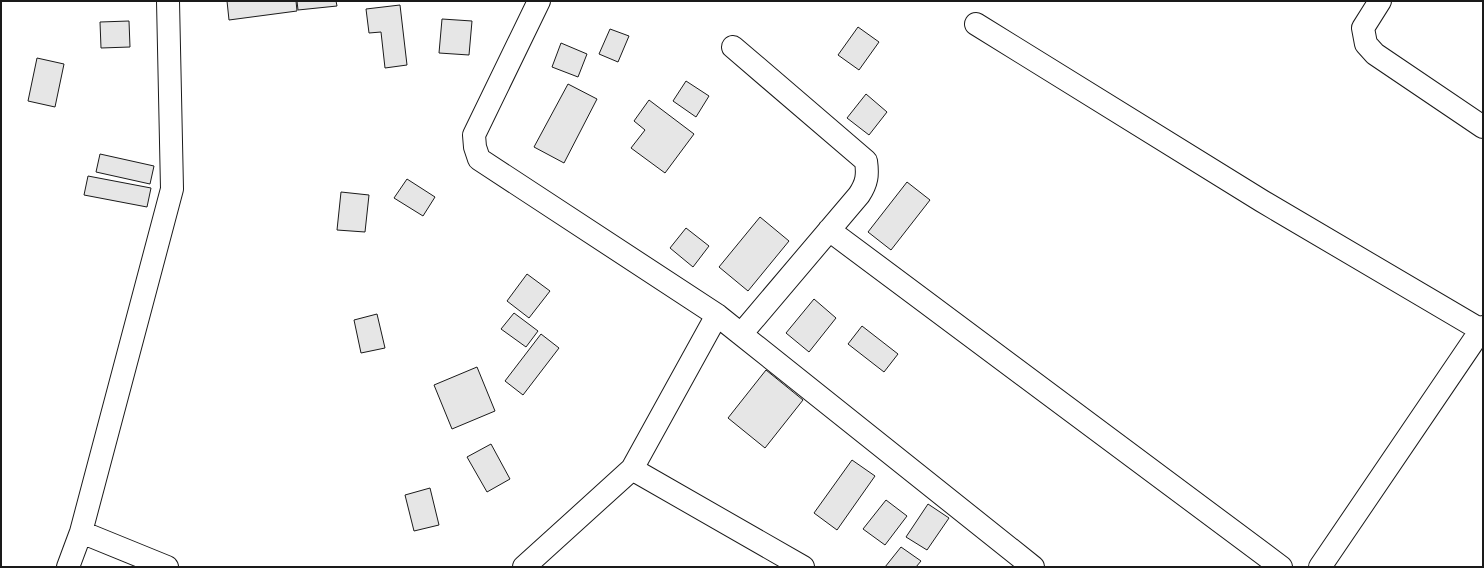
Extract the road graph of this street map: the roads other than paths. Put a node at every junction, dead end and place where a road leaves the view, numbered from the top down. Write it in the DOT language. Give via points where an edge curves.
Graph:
graph roads {
  1 [pos="168,1"];
  2 [pos="539,1"];
  3 [pos="1380,1"];
  4 [pos="976,24"];
  5 [pos="733,47"];
  6 [pos="1483,127"];
  7 [pos="829,230"];
  8 [pos="718,315"];
  9 [pos="1482,329"];
  10 [pos="742,333"];
  11 [pos="632,469"];
  12 [pos="81,532"];
  13 [pos="68,567"];
  14 [pos="166,567"];
  15 [pos="524,567"];
  16 [pos="803,567"];
  17 [pos="1033,567"];
  18 [pos="1281,567"];
  19 [pos="1320,567"];
  1 -- 12 [label="street" via="172,189"];
  2 -- 8 [label="street" via="474,135 479,159"];
  3 -- 6 [label="street" via="1363,28 1366,44 1374,54"];
  4 -- 9 [label="street" via="1262,201"];
  5 -- 7 [label="street" via="866,161 866,185"];
  7 -- 10 [label="street"];
  7 -- 18 [label="street"];
  8 -- 10 [label="street"];
  8 -- 11 [label="street"];
  9 -- 19 [label="street"];
  10 -- 17 [label="street"];
  11 -- 15 [label="street"];
  11 -- 16 [label="street"];
  12 -- 13 [label="street"];
  12 -- 14 [label="street"];
}
